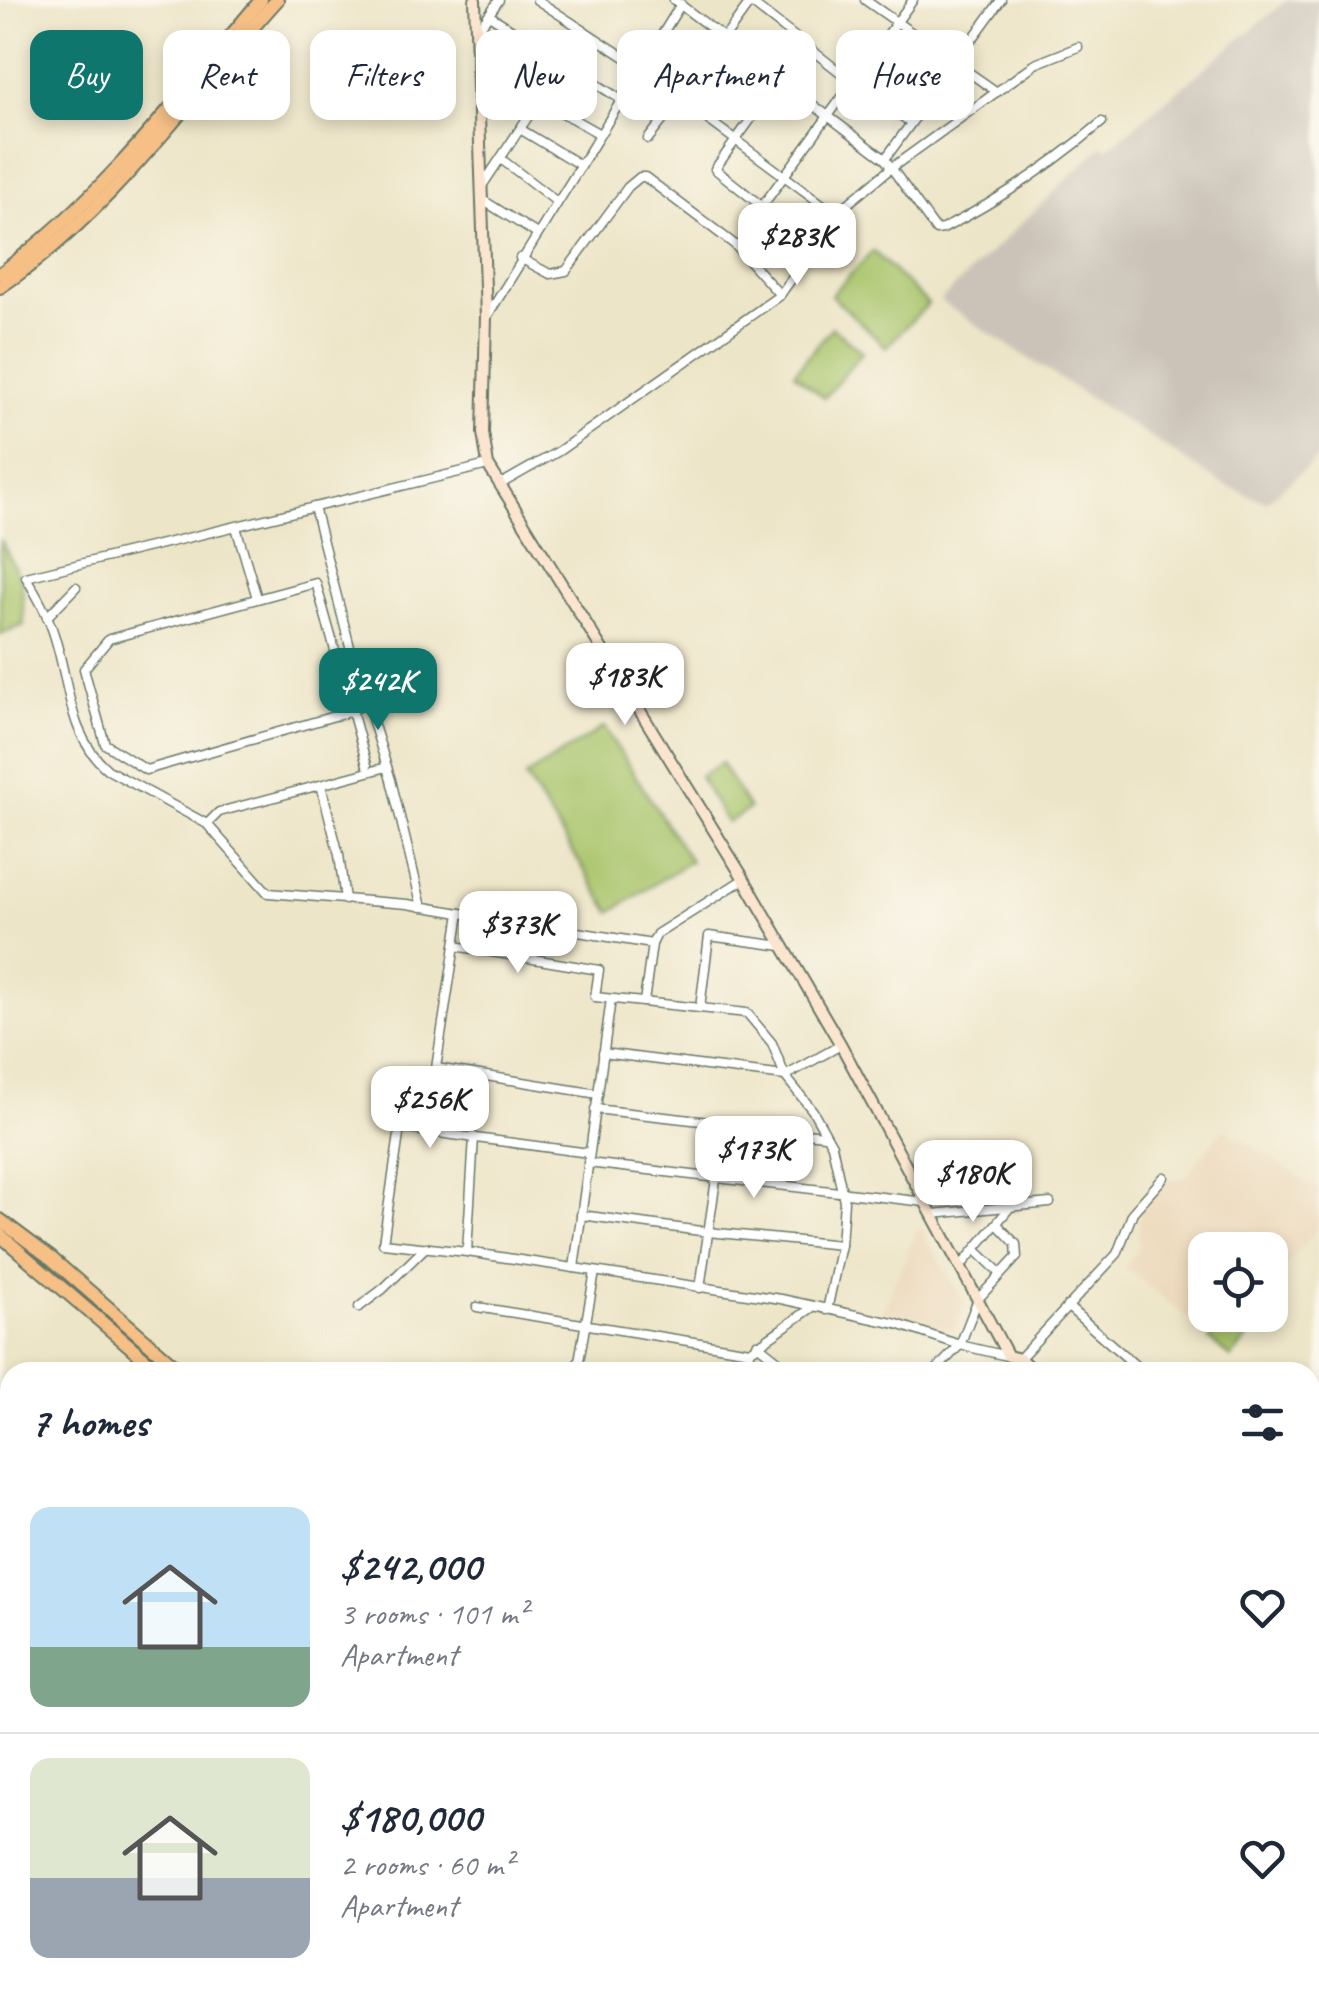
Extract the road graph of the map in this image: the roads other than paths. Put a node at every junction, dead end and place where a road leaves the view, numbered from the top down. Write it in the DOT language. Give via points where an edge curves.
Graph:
graph roads {
  1 [pos="261,0"];
  2 [pos="276,0"];
  3 [pos="476,0"];
  4 [pos="499,0"];
  5 [pos="536,0"];
  6 [pos="565,0"];
  7 [pos="866,0"];
  8 [pos="913,0"];
  9 [pos="1001,0"];
  10 [pos="679,1"];
  11 [pos="751,1"];
  12 [pos="557,12"];
  13 [pos="489,15"];
  14 [pos="897,23"];
  15 [pos="476,30"];
  16 [pos="478,30"];
  17 [pos="513,30"];
  18 [pos="584,30"];
  19 [pos="662,30"];
  20 [pos="714,30"];
  21 [pos="728,30"];
  22 [pos="892,30"];
  23 [pos="908,30"];
  24 [pos="974,37"];
  25 [pos="1078,47"];
  26 [pos="836,69"];
  27 [pos="974,75"];
  28 [pos="998,92"];
  29 [pos="617,104"];
  30 [pos="836,106"];
  31 [pos="816,107"];
  32 [pos="828,116"];
  33 [pos="480,120"];
  34 [pos="526,120"];
  35 [pos="575,120"];
  36 [pos="664,120"];
  37 [pos="709,120"];
  38 [pos="750,120"];
  39 [pos="907,120"];
  40 [pos="910,122"];
  41 [pos="1102,122"];
  42 [pos="520,130"];
  43 [pos="598,133"];
  44 [pos="648,140"];
  45 [pos="736,140"];
  46 [pos="885,159"];
  47 [pos="501,160"];
  48 [pos="580,165"];
  49 [pos="890,168"];
  50 [pos="786,175"];
  51 [pos="482,192"];
  52 [pos="556,202"];
  53 [pos="763,206"];
  54 [pos="832,212"];
  55 [pos="537,234"];
  56 [pos="814,248"];
  57 [pos="520,258"];
  58 [pos="0,274"];
  59 [pos="0,288"];
  60 [pos="780,295"];
  61 [pos="486,317"];
  62 [pos="488,465"];
  63 [pos="499,484"];
  64 [pos="314,507"];
  65 [pos="236,526"];
  66 [pos="331,576"];
  67 [pos="316,582"];
  68 [pos="76,587"];
  69 [pos="256,598"];
  70 [pos="47,617"];
  71 [pos="367,702"];
  72 [pos="352,711"];
  73 [pos="366,765"];
  74 [pos="387,767"];
  75 [pos="320,785"];
  76 [pos="207,824"];
  77 [pos="744,879"];
  78 [pos="346,900"];
  79 [pos="422,907"];
  80 [pos="460,913"];
  81 [pos="652,944"];
  82 [pos="454,946"];
  83 [pos="782,946"];
  84 [pos="611,998"];
  85 [pos="644,1002"];
  86 [pos="700,1008"];
  87 [pos="841,1045"];
  88 [pos="604,1054"];
  89 [pos="784,1076"];
  90 [pos="598,1094"];
  91 [pos="596,1109"];
  92 [pos="724,1126"];
  93 [pos="824,1135"];
  94 [pos="474,1137"];
  95 [pos="589,1158"];
  96 [pos="1164,1177"];
  97 [pos="716,1178"];
  98 [pos="842,1194"];
  99 [pos="925,1202"];
  100 [pos="1050,1203"];
  101 [pos="1012,1206"];
  102 [pos="581,1214"];
  103 [pos="932,1214"];
  104 [pos="0,1220"];
  105 [pos="997,1224"];
  106 [pos="708,1232"];
  107 [pos="0,1235"];
  108 [pos="840,1244"];
  109 [pos="426,1247"];
  110 [pos="977,1251"];
  111 [pos="468,1252"];
  112 [pos="960,1267"];
  113 [pos="574,1268"];
  114 [pos="595,1272"];
  115 [pos="1001,1274"];
  116 [pos="700,1288"];
  117 [pos="978,1299"];
  118 [pos="813,1306"];
  119 [pos="1067,1306"];
  120 [pos="359,1307"];
  121 [pos="477,1307"];
  122 [pos="827,1310"];
  123 [pos="585,1326"];
  124 [pos="960,1345"];
  125 [pos="754,1348"];
  126 [pos="1014,1357"];
  127 [pos="148,1362"];
  128 [pos="170,1362"];
  129 [pos="579,1362"];
  130 [pos="750,1362"];
  131 [pos="777,1362"];
  132 [pos="944,1362"];
  133 [pos="1012,1362"];
  134 [pos="1021,1362"];
  135 [pos="1131,1362"];
  1 -- 58 [label="highway" via="108,181"];
  2 -- 59 [label="highway" via="111,194"];
  3 -- 15 [label="main road"];
  4 -- 13 [label="street"];
  5 -- 12 [label="street"];
  6 -- 12 [label="street"];
  7 -- 14 [label="street"];
  8 -- 14 [label="street"];
  9 -- 24 [label="street"];
  10 -- 19 [label="street"];
  10 -- 20 [label="street"];
  11 -- 21 [label="street"];
  11 -- 26 [label="street"];
  12 -- 18 [label="street"];
  13 -- 16 [label="street"];
  13 -- 17 [label="street"];
  14 -- 22 [label="street"];
  14 -- 23 [label="street"];
  25 -- 28 [label="street" via="1044,59"];
  27 -- 28 [label="street"];
  28 -- 49 [label="street"];
  29 -- 43 [label="street"];
  30 -- 32 [label="street"];
  31 -- 32 [label="street"];
  32 -- 46 [label="street"];
  32 -- 50 [label="street"];
  33 -- 51 [label="main road"];
  34 -- 42 [label="street"];
  35 -- 43 [label="street"];
  36 -- 44 [label="street"];
  37 -- 45 [label="street"];
  38 -- 45 [label="street"];
  39 -- 40 [label="street"];
  40 -- 46 [label="street"];
  41 -- 49 [label="street" via="1058,158 939,231"];
  42 -- 47 [label="street"];
  42 -- 48 [label="street"];
  43 -- 48 [label="street"];
  45 -- 50 [label="street"];
  45 -- 53 [label="street" via="715,169"];
  46 -- 49 [label="street"];
  47 -- 51 [label="street"];
  47 -- 52 [label="street"];
  48 -- 52 [label="street"];
  49 -- 54 [label="street"];
  50 -- 53 [label="street"];
  50 -- 54 [label="street"];
  51 -- 55 [label="street"];
  51 -- 61 [label="main road"];
  52 -- 55 [label="street"];
  53 -- 56 [label="street"];
  54 -- 56 [label="street"];
  55 -- 57 [label="street"];
  56 -- 60 [label="street"];
  57 -- 60 [label="street" via="550,274 566,271 628,187 645,177 734,244"];
  57 -- 61 [label="street"];
  60 -- 63 [label="street" via="560,451"];
  61 -- 62 [label="main road"];
  62 -- 63 [label="main road"];
  62 -- 64 [label="street"];
  63 -- 77 [label="main road"];
  64 -- 65 [label="street"];
  64 -- 66 [label="street"];
  65 -- 69 [label="street"];
  65 -- 70 [label="street" via="26,577"];
  66 -- 67 [label="street"];
  66 -- 71 [label="street"];
  67 -- 69 [label="street"];
  67 -- 72 [label="street"];
  68 -- 70 [label="street"];
  69 -- 72 [label="street" via="109,639 84,669 105,744 146,770"];
  70 -- 76 [label="street" via="69,702 95,759"];
  71 -- 72 [label="street"];
  71 -- 74 [label="street"];
  72 -- 73 [label="street"];
  74 -- 75 [label="street"];
  74 -- 79 [label="street"];
  75 -- 76 [label="street" via="219,812"];
  75 -- 78 [label="street"];
  76 -- 78 [label="street" via="268,894"];
  77 -- 81 [label="street" via="662,929"];
  77 -- 83 [label="main road"];
  78 -- 79 [label="street"];
  79 -- 80 [label="street"];
  80 -- 81 [label="street"];
  80 -- 82 [label="street"];
  81 -- 85 [label="street"];
  82 -- 84 [label="street" via="599,970 595,996"];
  82 -- 90 [label="street" via="436,1068"];
  83 -- 86 [label="street" via="709,936"];
  83 -- 87 [label="main road"];
  84 -- 85 [label="street"];
  84 -- 88 [label="street"];
  85 -- 86 [label="street"];
  86 -- 89 [label="street" via="747,1013 772,1042"];
  87 -- 89 [label="street"];
  87 -- 99 [label="main road"];
  88 -- 89 [label="street"];
  88 -- 90 [label="street"];
  89 -- 93 [label="street"];
  90 -- 91 [label="street"];
  91 -- 92 [label="street"];
  91 -- 95 [label="street"];
  92 -- 93 [label="street"];
  92 -- 97 [label="street"];
  93 -- 98 [label="street"];
  94 -- 95 [label="street"];
  94 -- 109 [label="street" via="400,1128 383,1243"];
  94 -- 111 [label="street"];
  95 -- 97 [label="street"];
  95 -- 102 [label="street"];
  96 -- 119 [label="street" via="1133,1212 1117,1254"];
  97 -- 98 [label="street"];
  97 -- 106 [label="street"];
  98 -- 99 [label="street"];
  98 -- 108 [label="street"];
  99 -- 103 [label="main road"];
  100 -- 101 [label="street"];
  101 -- 103 [label="street"];
  101 -- 105 [label="street"];
  102 -- 106 [label="street"];
  102 -- 113 [label="street"];
  103 -- 112 [label="main road"];
  104 -- 128 [label="highway"];
  105 -- 110 [label="street"];
  105 -- 115 [label="street" via="1018,1250"];
  106 -- 108 [label="street"];
  106 -- 116 [label="street"];
  107 -- 127 [label="highway"];
  108 -- 122 [label="street"];
  109 -- 111 [label="street"];
  109 -- 120 [label="street"];
  110 -- 112 [label="street"];
  110 -- 115 [label="street"];
  111 -- 113 [label="street"];
  112 -- 117 [label="main road"];
  113 -- 114 [label="street"];
  114 -- 116 [label="street"];
  114 -- 123 [label="street"];
  115 -- 117 [label="street"];
  116 -- 118 [label="street"];
  117 -- 124 [label="street"];
  117 -- 126 [label="main road"];
  118 -- 122 [label="street"];
  118 -- 125 [label="street"];
  119 -- 126 [label="street"];
  119 -- 135 [label="street"];
  121 -- 123 [label="street"];
  122 -- 124 [label="street"];
  123 -- 125 [label="street"];
  123 -- 129 [label="street"];
  124 -- 126 [label="street"];
  124 -- 132 [label="street"];
  125 -- 130 [label="street"];
  125 -- 131 [label="street"];
  126 -- 133 [label="street"];
  126 -- 134 [label="main road"];
}
